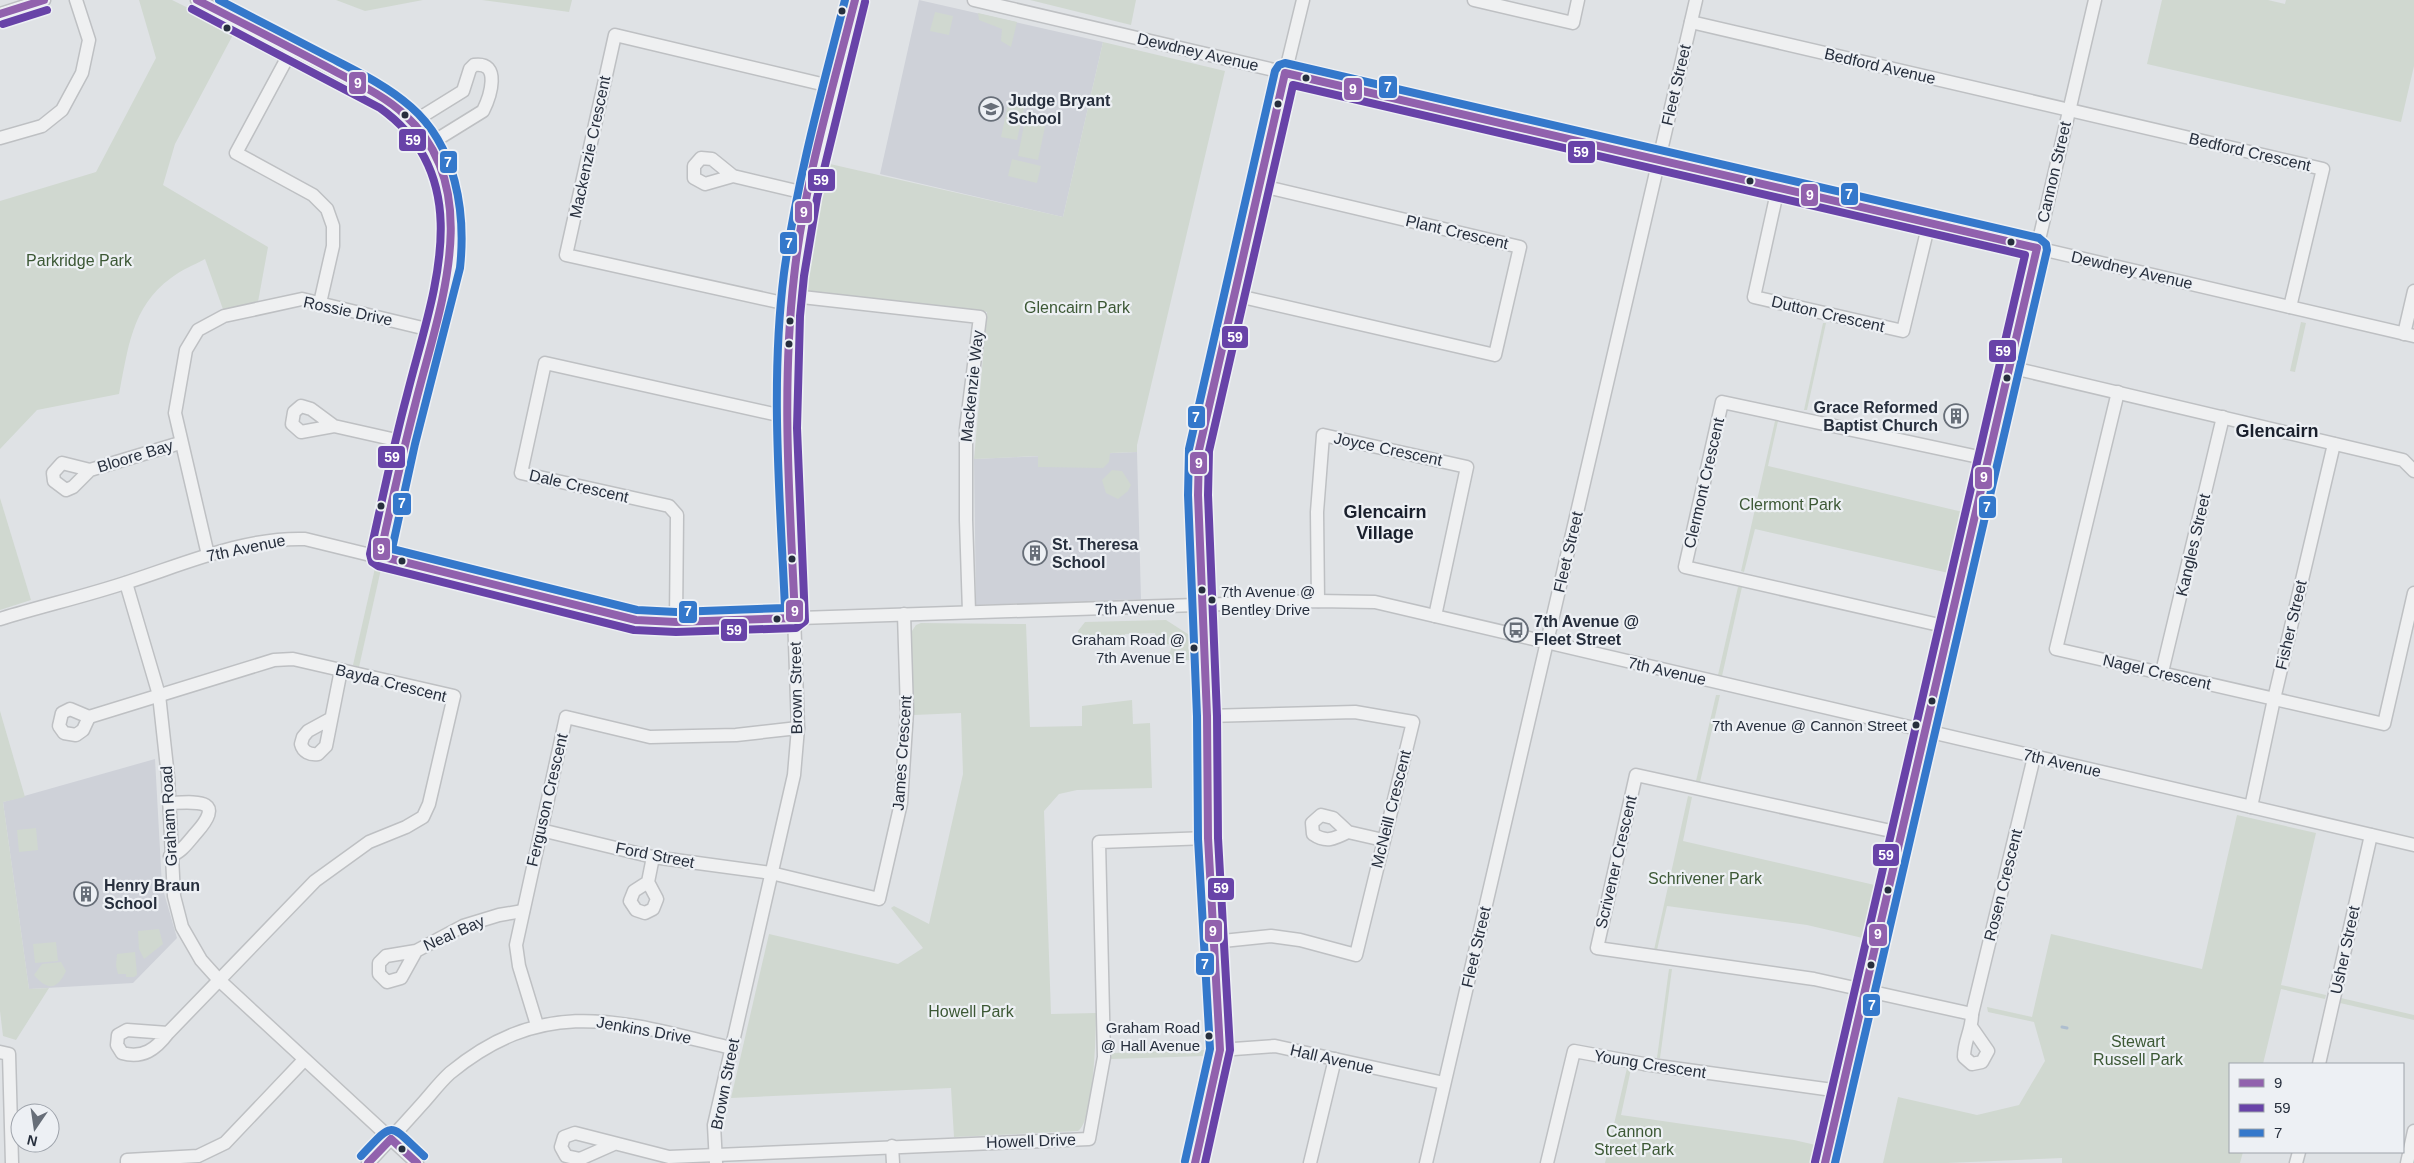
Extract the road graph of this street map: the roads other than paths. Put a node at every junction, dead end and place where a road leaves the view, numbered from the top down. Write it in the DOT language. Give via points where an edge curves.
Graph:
graph roads {
  1 [pos="44,0"];
  2 [pos="76,0"];
  3 [pos="198,0"];
  4 [pos="855,0"];
  5 [pos="974,0"];
  6 [pos="1302,0"];
  7 [pos="1474,0"];
  8 [pos="1578,0"];
  9 [pos="1696,0"];
  10 [pos="2094,0"];
  11 [pos="0,14"];
  12 [pos="1691,22"];
  13 [pos="292,49"];
  14 [pos="1285,73"];
  15 [pos="834,86"];
  16 [pos="2069,111"];
  17 [pos="413,122"];
  18 [pos="0,138"];
  19 [pos="428,145"];
  20 [pos="1658,160"];
  21 [pos="734,176"];
  22 [pos="1258,185"];
  23 [pos="1778,188"];
  24 [pos="809,194"];
  25 [pos="1929,223"];
  26 [pos="2037,248"];
  27 [pos="2414,291"];
  28 [pos="1234,295"];
  29 [pos="792,301"];
  30 [pos="320,303"];
  31 [pos="2290,307"];
  32 [pos="435,331"];
  33 [pos="2409,335"];
  34 [pos="2009,366"];
  35 [pos="2118,392"];
  36 [pos="787,417"];
  37 [pos="2223,417"];
  38 [pos="334,426"];
  39 [pos="405,442"];
  40 [pos="180,443"];
  41 [pos="2334,444"];
  42 [pos="1988,460"];
  43 [pos="90,470"];
  44 [pos="2414,471"];
  45 [pos="208,555"];
  46 [pos="380,556"];
  47 [pos="126,583"];
  48 [pos="2414,593"];
  49 [pos="1318,601"];
  50 [pos="1202,606"];
  51 [pos="969,612"];
  52 [pos="904,614"];
  53 [pos="1435,616"];
  54 [pos="795,618"];
  55 [pos="0,619"];
  56 [pos="676,622"];
  57 [pos="1948,627"];
  58 [pos="1547,643"];
  59 [pos="340,670"];
  60 [pos="2162,672"];
  61 [pos="159,695"];
  62 [pos="2274,699"];
  63 [pos="1207,716"];
  64 [pos="89,717"];
  65 [pos="330,719"];
  66 [pos="798,728"];
  67 [pos="1924,731"];
  68 [pos="2034,757"];
  69 [pos="169,803"];
  70 [pos="2250,807"];
  71 [pos="541,830"];
  72 [pos="1348,832"];
  73 [pos="1900,833"];
  74 [pos="2370,835"];
  75 [pos="1208,838"];
  76 [pos="1383,840"];
  77 [pos="2414,845"];
  78 [pos="170,856"];
  79 [pos="653,857"];
  80 [pos="771,873"];
  81 [pos="648,882"];
  82 [pos="522,911"];
  83 [pos="1213,942"];
  84 [pos="416,951"];
  85 [pos="219,980"];
  86 [pos="1864,990"];
  87 [pos="1972,1014"];
  88 [pos="537,1025"];
  89 [pos="1972,1028"];
  90 [pos="168,1033"];
  91 [pos="732,1048"];
  92 [pos="1220,1050"];
  93 [pos="0,1052"];
  94 [pos="1335,1059"];
  95 [pos="304,1060"];
  96 [pos="2319,1063"];
  97 [pos="1444,1084"];
  98 [pos="1840,1091"];
  99 [pos="2414,1133"];
  100 [pos="391,1139"];
  101 [pos="614,1144"];
  102 [pos="892,1146"];
  103 [pos="716,1159"];
  104 [pos="12,1163"];
  105 [pos="127,1163"];
  106 [pos="368,1163"];
  107 [pos="418,1163"];
  108 [pos="893,1163"];
  109 [pos="1195,1163"];
  110 [pos="1310,1163"];
  111 [pos="1426,1163"];
  112 [pos="1547,1163"];
  113 [pos="1825,1163"];
  114 [pos="2407,1163"];
  1 -- 11 [label="street"];
  2 -- 18 [label="street" via="89,40 82,73 62,110 42,126"];
  3 -- 13 [label="street"];
  4 -- 15 [label="street, Brown Street"];
  5 -- 14 [label="street, Dewdney Avenue"];
  6 -- 14 [label="street"];
  7 -- 8 [label="street" via="1572,23"];
  9 -- 12 [label="street, Fleet Street"];
  10 -- 16 [label="street, Cannon Street"];
  12 -- 16 [label="street, Bedford Avenue"];
  12 -- 20 [label="street, Fleet Street"];
  13 -- 17 [label="street" via="370,90"];
  13 -- 30 [label="street" via="236,153 313,195 327,209 333,226 333,246"];
  14 -- 20 [label="street, Dewdney Avenue"];
  14 -- 22 [label="street"];
  15 -- 24 [label="street, Brown Street"];
  15 -- 29 [label="street, Mackenzie Crescent" via="615,34 566,254"];
  16 -- 26 [label="street, Cannon Street"];
  16 -- 31 [label="street, Bedford Crescent" via="2323,169"];
  17 -- 19 [label="street"];
  17 -- 19 [label="street" via="463,91 474,65 491,70 493,76 482,111"];
  19 -- 32 [label="street" via="443,177 452,208 454,238"];
  20 -- 23 [label="street, Dewdney Avenue"];
  20 -- 58 [label="street, Fleet Street"];
  21 -- 24 [label="street"];
  22 -- 28 [label="street"];
  22 -- 28 [label="street, Plant Crescent" via="1520,247 1495,355"];
  23 -- 25 [label="street, Dewdney Avenue"];
  23 -- 25 [label="street, Dutton Crescent" via="1754,297 1763,300 1903,331"];
  24 -- 29 [label="street, Brown Street"];
  25 -- 26 [label="street, Dewdney Avenue"];
  26 -- 31 [label="street, Dewdney Avenue"];
  26 -- 34 [label="street, Cannon Street"];
  27 -- 33 [label="street"];
  28 -- 50 [label="street" via="1199,450"];
  29 -- 36 [label="street, Brown Street"];
  29 -- 51 [label="street, Mackenzie Way" via="980,317 966,429"];
  30 -- 32 [label="street, Rossie Drive"];
  30 -- 40 [label="street, Rossie Drive" via="302,299 237,312 198,330 186,350 175,413"];
  31 -- 33 [label="street, Dewdney Avenue"];
  32 -- 39 [label="street"];
  34 -- 35 [label="street"];
  34 -- 42 [label="street, Cannon Street"];
  35 -- 37 [label="street"];
  35 -- 60 [label="street, Nagel Crescent" via="2056,649"];
  36 -- 54 [label="street, Brown Street"];
  36 -- 56 [label="street, Dale Crescent" via="545,363 521,473 669,506 676,515"];
  37 -- 41 [label="street"];
  37 -- 60 [label="street, Kangles Street"];
  38 -- 39 [label="street"];
  39 -- 46 [label="street"];
  40 -- 43 [label="street, Bloore Bay"];
  40 -- 45 [label="street, Rossie Drive"];
  41 -- 44 [label="street" via="2402,460"];
  41 -- 62 [label="street, Fisher Street"];
  42 -- 57 [label="street, Cannon Street"];
  42 -- 57 [label="street, Clermont Crescent" via="1722,402 1686,567"];
  45 -- 46 [label="street, 7th Avenue" via="283,538 305,539"];
  45 -- 47 [label="street, 7th Avenue"];
  46 -- 56 [label="street, 7th Avenue" via="636,620"];
  47 -- 55 [label="street, 7th Avenue"];
  47 -- 61 [label="street, Graham Road"];
  48 -- 62 [label="street, Nagel Crescent" via="2384,724"];
  49 -- 50 [label="street, 7th Avenue"];
  49 -- 53 [label="street, 7th Avenue" via="1375,602"];
  49 -- 53 [label="street, Joyce Crescent" via="1317,512 1323,435 1467,467"];
  50 -- 51 [label="street, 7th Avenue"];
  50 -- 63 [label="street"];
  51 -- 52 [label="street, 7th Avenue"];
  52 -- 54 [label="street, 7th Avenue"];
  52 -- 80 [label="street, James Crescent" via="907,711 900,803 879,899"];
  53 -- 58 [label="street, 7th Avenue"];
  54 -- 56 [label="street, 7th Avenue"];
  54 -- 66 [label="street, Brown Street"];
  57 -- 67 [label="street, Cannon Street"];
  58 -- 67 [label="street, 7th Avenue"];
  58 -- 97 [label="street, Fleet Street"];
  59 -- 61 [label="street, Bayda Crescent" via="293,659 274,660"];
  59 -- 65 [label="street"];
  59 -- 85 [label="street, Bayda Crescent" via="454,696 430,804 423,817 369,842 315,880"];
  60 -- 62 [label="street, Nagel Crescent"];
  61 -- 64 [label="street, Bayda Crescent"];
  61 -- 69 [label="street, Graham Road"];
  62 -- 70 [label="street, Fisher Street"];
  63 -- 75 [label="street"];
  63 -- 76 [label="street, McNeill Crescent" via="1355,712 1413,722"];
  66 -- 71 [label="street, Ferguson Crescent" via="736,735 650,737 566,717"];
  66 -- 80 [label="street, Brown Street" via="794,775"];
  67 -- 68 [label="street, 7th Avenue"];
  67 -- 73 [label="street, Cannon Street"];
  68 -- 70 [label="street, 7th Avenue"];
  68 -- 87 [label="street, Rosen Crescent"];
  69 -- 78 [label="street, Graham Road"];
  69 -- 78 [label="street" via="199,802 210,810 209,819 178,853"];
  70 -- 74 [label="street, 7th Avenue"];
  71 -- 79 [label="street, Ford Street"];
  71 -- 82 [label="street, Ferguson Crescent"];
  72 -- 76 [label="street"];
  73 -- 86 [label="street, Cannon Street"];
  73 -- 86 [label="street, Scrivener Crescent" via="1636,775 1597,948 1814,979"];
  74 -- 77 [label="street, 7th Avenue"];
  74 -- 96 [label="street, Usher Street"];
  75 -- 83 [label="street"];
  75 -- 102 [label="street, Howell Drive" via="1099,842 1104,1057 1089,1139"];
  76 -- 83 [label="street, McNeill Crescent" via="1356,955 1271,936"];
  78 -- 85 [label="street, Graham Road" via="174,896 182,927 201,960"];
  79 -- 80 [label="street, Ford Street"];
  79 -- 81 [label="street"];
  80 -- 91 [label="street, Brown Street"];
  82 -- 84 [label="street, Neal Bay" via="499,914 464,926"];
  82 -- 88 [label="street, Ferguson Crescent" via="516,945"];
  83 -- 92 [label="street"];
  85 -- 90 [label="street"];
  85 -- 95 [label="street, Graham Road"];
  86 -- 87 [label="street"];
  86 -- 98 [label="street, Cannon Street"];
  87 -- 89 [label="street, Rosen Crescent"];
  88 -- 91 [label="street, Jenkins Drive" via="592,1020 635,1025"];
  88 -- 100 [label="street, Jenkins Drive" via="487,1046 449,1074"];
  91 -- 103 [label="street, Brown Street" via="714,1125"];
  92 -- 94 [label="street, Hall Avenue" via="1275,1046"];
  92 -- 109 [label="street"];
  93 -- 104 [label="street" via="9,1054"];
  94 -- 97 [label="street, Hall Avenue"];
  94 -- 110 [label="street"];
  95 -- 100 [label="street, Graham Road"];
  95 -- 105 [label="street" via="225,1143 198,1156 127,1160"];
  97 -- 111 [label="street, Fleet Street"];
  98 -- 112 [label="street, Young Crescent" via="1574,1051"];
  98 -- 113 [label="street, Cannon Street"];
  99 -- 114 [label="street"];
  100 -- 106 [label="street, Jenkins Drive"];
  100 -- 107 [label="street, Graham Road"];
  101 -- 103 [label="street, Howell Drive" via="668,1157"];
  102 -- 103 [label="street, Howell Drive"];
  102 -- 108 [label="street"];
}
